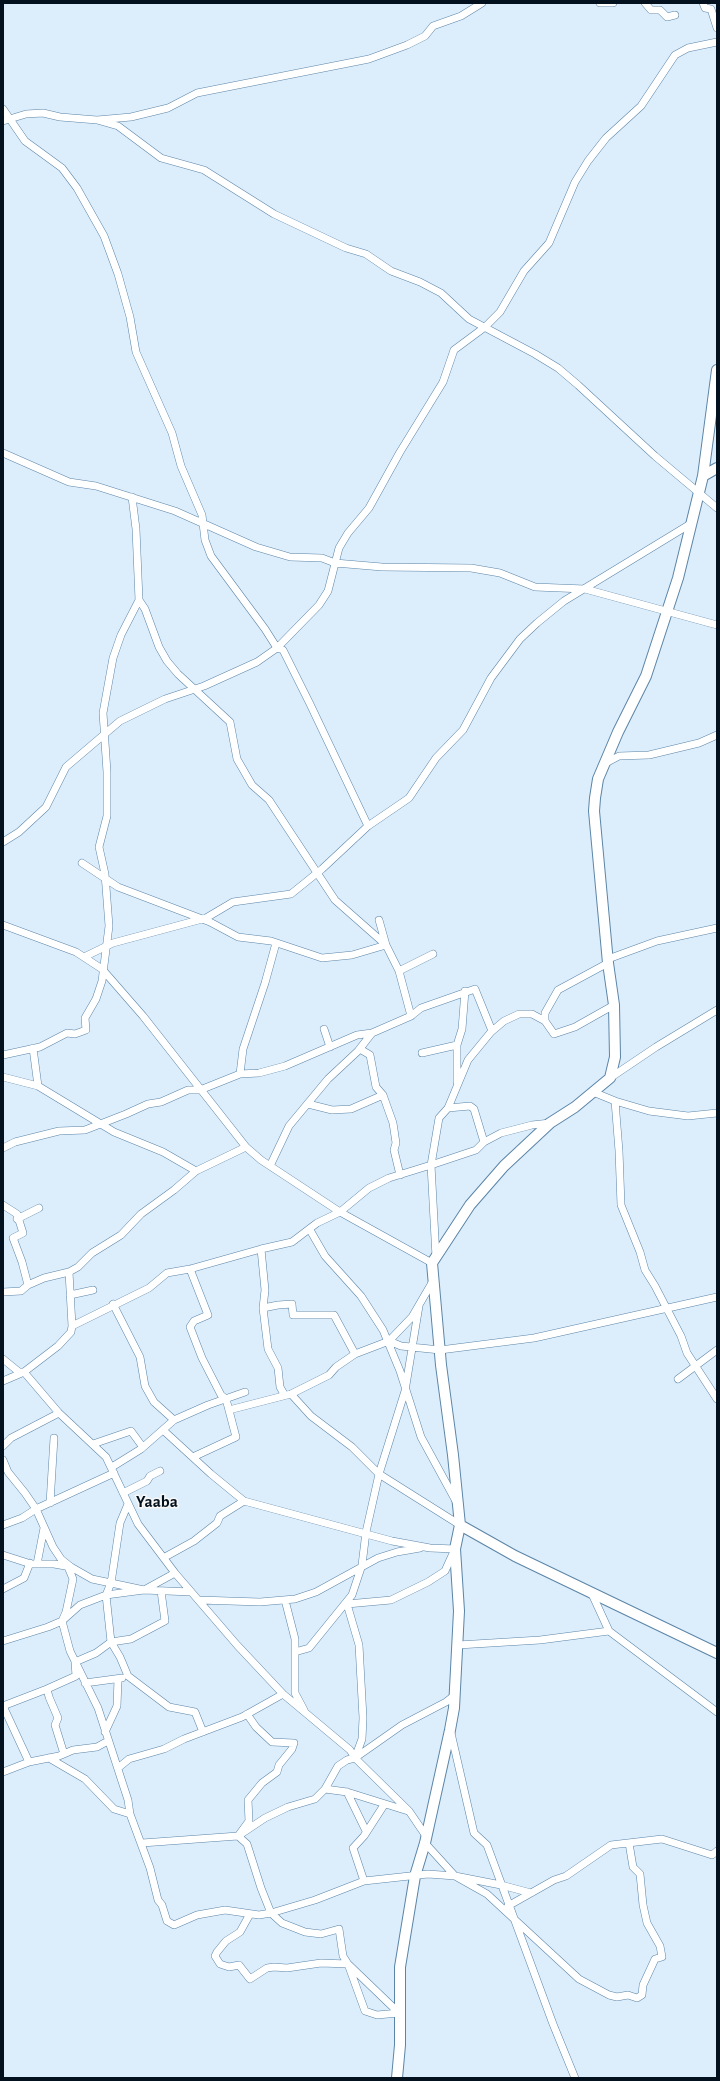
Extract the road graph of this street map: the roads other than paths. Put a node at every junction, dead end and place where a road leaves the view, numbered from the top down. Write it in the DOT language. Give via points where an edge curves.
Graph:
graph roads {
  1 [pos="482,3"];
  2 [pos="600,3"];
  3 [pos="613,3"];
  4 [pos="645,3"];
  5 [pos="703,3"];
  6 [pos="675,16"];
  7 [pos="717,28"];
  8 [pos="717,42"];
  9 [pos="3,109"];
  10 [pos="11,118"];
  11 [pos="97,120"];
  12 [pos="3,121"];
  13 [pos="485,327"];
  14 [pos="717,370"];
  15 [pos="3,453"];
  16 [pos="717,468"];
  17 [pos="703,476"];
  18 [pos="699,493"];
  19 [pos="132,497"];
  20 [pos="717,508"];
  21 [pos="203,523"];
  22 [pos="692,523"];
  23 [pos="335,563"];
  24 [pos="585,589"];
  25 [pos="139,600"];
  26 [pos="667,612"];
  27 [pos="717,625"];
  28 [pos="277,648"];
  29 [pos="195,689"];
  30 [pos="104,734"];
  31 [pos="717,735"];
  32 [pos="604,764"];
  33 [pos="368,826"];
  34 [pos="3,842"];
  35 [pos="82,863"];
  36 [pos="317,873"];
  37 [pos="105,878"];
  38 [pos="202,919"];
  39 [pos="379,920"];
  40 [pos="3,925"];
  41 [pos="717,928"];
  42 [pos="276,942"];
  43 [pos="386,945"];
  44 [pos="107,946"];
  45 [pos="433,954"];
  46 [pos="84,957"];
  47 [pos="608,961"];
  48 [pos="104,971"];
  49 [pos="400,971"];
  50 [pos="465,991"];
  51 [pos="614,1005"];
  52 [pos="717,1010"];
  53 [pos="411,1016"];
  54 [pos="545,1021"];
  55 [pos="324,1029"];
  56 [pos="492,1031"];
  57 [pos="372,1033"];
  58 [pos="457,1045"];
  59 [pos="330,1047"];
  60 [pos="33,1048"];
  61 [pos="360,1048"];
  62 [pos="422,1053"];
  63 [pos="3,1055"];
  64 [pos="240,1074"];
  65 [pos="3,1077"];
  66 [pos="610,1078"];
  67 [pos="38,1086"];
  68 [pos="457,1089"];
  69 [pos="200,1090"];
  70 [pos="593,1092"];
  71 [pos="383,1095"];
  72 [pos="615,1101"];
  73 [pos="308,1104"];
  74 [pos="448,1108"];
  75 [pos="717,1114"];
  76 [pos="99,1123"];
  77 [pos="550,1123"];
  78 [pos="484,1142"];
  79 [pos="246,1146"];
  80 [pos="3,1148"];
  81 [pos="431,1165"];
  82 [pos="270,1166"];
  83 [pos="196,1171"];
  84 [pos="400,1175"];
  85 [pos="3,1205"];
  86 [pos="39,1208"];
  87 [pos="340,1212"];
  88 [pos="17,1219"];
  89 [pos="310,1230"];
  90 [pos="261,1249"];
  91 [pos="434,1260"];
  92 [pos="190,1269"];
  93 [pos="69,1272"];
  94 [pos="433,1280"];
  95 [pos="28,1285"];
  96 [pos="93,1290"];
  97 [pos="3,1292"];
  98 [pos="70,1295"];
  99 [pos="717,1297"];
  100 [pos="113,1304"];
  101 [pos="419,1306"];
  102 [pos="263,1308"];
  103 [pos="667,1308"];
  104 [pos="72,1326"];
  105 [pos="389,1341"];
  106 [pos="412,1348"];
  107 [pos="440,1350"];
  108 [pos="717,1350"];
  109 [pos="355,1354"];
  110 [pos="3,1359"];
  111 [pos="696,1367"];
  112 [pos="24,1372"];
  113 [pos="678,1379"];
  114 [pos="3,1381"];
  115 [pos="405,1391"];
  116 [pos="244,1392"];
  117 [pos="288,1394"];
  118 [pos="226,1399"];
  119 [pos="717,1399"];
  120 [pos="229,1410"];
  121 [pos="59,1413"];
  122 [pos="174,1420"];
  123 [pos="164,1430"];
  124 [pos="54,1438"];
  125 [pos="93,1444"];
  126 [pos="3,1446"];
  127 [pos="142,1446"];
  128 [pos="193,1457"];
  129 [pos="3,1460"];
  130 [pos="113,1470"];
  131 [pos="160,1471"];
  132 [pos="5,1473"];
  133 [pos="379,1474"];
  134 [pos="123,1493"];
  135 [pos="244,1501"];
  136 [pos="50,1503"];
  137 [pos="128,1504"];
  138 [pos="458,1505"];
  139 [pos="36,1509"];
  140 [pos="3,1525"];
  141 [pos="460,1525"];
  142 [pos="44,1528"];
  143 [pos="366,1532"];
  144 [pos="430,1548"];
  145 [pos="455,1549"];
  146 [pos="5,1557"];
  147 [pos="165,1557"];
  148 [pos="33,1564"];
  149 [pos="362,1565"];
  150 [pos="69,1568"];
  151 [pos="175,1573"];
  152 [pos="111,1583"];
  153 [pos="3,1589"];
  154 [pos="144,1590"];
  155 [pos="161,1591"];
  156 [pos="191,1592"];
  157 [pos="592,1594"];
  158 [pos="106,1595"];
  159 [pos="199,1600"];
  160 [pos="285,1600"];
  161 [pos="347,1604"];
  162 [pos="62,1621"];
  163 [pos="609,1631"];
  164 [pos="3,1641"];
  165 [pos="111,1642"];
  166 [pos="458,1645"];
  167 [pos="295,1652"];
  168 [pos="717,1653"];
  169 [pos="75,1662"];
  170 [pos="128,1676"];
  171 [pos="118,1679"];
  172 [pos="85,1683"];
  173 [pos="48,1689"];
  174 [pos="283,1694"];
  175 [pos="455,1695"];
  176 [pos="3,1706"];
  177 [pos="305,1712"];
  178 [pos="717,1712"];
  179 [pos="247,1714"];
  180 [pos="450,1730"];
  181 [pos="105,1732"];
  182 [pos="203,1732"];
  183 [pos="108,1741"];
  184 [pos="64,1754"];
  185 [pos="49,1758"];
  186 [pos="355,1758"];
  187 [pos="29,1762"];
  188 [pos="118,1768"];
  189 [pos="3,1772"];
  190 [pos="325,1790"];
  191 [pos="346,1792"];
  192 [pos="384,1805"];
  193 [pos="409,1811"];
  194 [pos="130,1814"];
  195 [pos="366,1831"];
  196 [pos="238,1836"];
  197 [pos="425,1839"];
  198 [pos="142,1843"];
  199 [pos="629,1843"];
  200 [pos="717,1851"];
  201 [pos="415,1876"];
  202 [pos="455,1876"];
  203 [pos="364,1881"];
  204 [pos="501,1885"];
  205 [pos="531,1893"];
  206 [pos="508,1906"];
  207 [pos="271,1913"];
  208 [pos="250,1914"];
  209 [pos="515,1919"];
  210 [pos="348,1964"];
  211 [pos="399,2013"];
  212 [pos="396,2078"];
  213 [pos="575,2078"];
  1 -- 11 [label="street" via="460,16 433,26 424,36 407,45 368,59 197,93 168,108 131,117"];
  2 -- 3 [label="street"];
  4 -- 6 [label="street" via="651,10 660,10 667,17"];
  5 -- 7 [label="street" via="706,8 711,9"];
  8 -- 13 [label="street" via="688,48 675,55 642,106 606,138 575,182 549,243 524,271 500,312"];
  9 -- 10 [label="street"];
  10 -- 11 [label="street" via="43,113"];
  10 -- 12 [label="street"];
  10 -- 21 [label="street" via="25,141 62,168 77,188 104,236 130,316 136,352 172,433 180,466 202,515"];
  11 -- 13 [label="street" via="118,126 161,158 204,170 274,214 346,248 366,254 391,271 428,286 441,293 469,319"];
  13 -- 18 [label="street" via="558,368"];
  13 -- 23 [label="street" via="454,350 443,382 369,508 339,548"];
  14 -- 17 [label="street"];
  15 -- 19 [label="street" via="69,482 80,482"];
  16 -- 17 [label="street"];
  17 -- 18 [label="street"];
  18 -- 20 [label="street"];
  18 -- 22 [label="street"];
  19 -- 21 [label="street"];
  19 -- 25 [label="street"];
  21 -- 23 [label="street" via="256,547 290,557 322,558"];
  21 -- 28 [label="street" via="205,540 211,556"];
  22 -- 24 [label="street"];
  22 -- 26 [label="street"];
  23 -- 24 [label="street" via="407,568 471,568 500,573 535,587"];
  23 -- 28 [label="street" via="328,591 319,605"];
  24 -- 26 [label="street"];
  24 -- 33 [label="street" via="551,611 520,639 491,678 463,730 436,758 409,798"];
  25 -- 29 [label="street" via="167,661"];
  25 -- 30 [label="street" via="112,658 103,713"];
  26 -- 27 [label="street"];
  26 -- 32 [label="street" via="646,676"];
  28 -- 29 [label="street" via="257,662"];
  28 -- 33 [label="street" via="283,650 292,666"];
  29 -- 30 [label="street" via="165,699 120,721"];
  29 -- 36 [label="street" via="230,722 237,759 252,785 269,800"];
  30 -- 34 [label="street" via="66,767 46,807 19,832"];
  30 -- 37 [label="street" via="107,816 100,847"];
  31 -- 32 [label="street" via="649,755 619,756"];
  32 -- 47 [label="street" via="598,779 594,811"];
  33 -- 36 [label="street"];
  35 -- 37 [label="street"];
  36 -- 38 [label="street" via="291,894 233,902"];
  36 -- 43 [label="street" via="335,900"];
  37 -- 38 [label="street" via="118,887"];
  37 -- 44 [label="street" via="109,926"];
  38 -- 42 [label="street" via="238,937"];
  38 -- 44 [label="street"];
  39 -- 43 [label="street"];
  40 -- 46 [label="street"];
  41 -- 47 [label="street" via="657,941"];
  42 -- 43 [label="street" via="322,958 352,955"];
  42 -- 64 [label="street" via="243,1049"];
  43 -- 49 [label="street"];
  44 -- 46 [label="street"];
  44 -- 48 [label="street"];
  45 -- 49 [label="street"];
  46 -- 48 [label="street"];
  47 -- 51 [label="street"];
  47 -- 54 [label="street" via="558,990 545,1013"];
  48 -- 60 [label="street" via="96,999 86,1018 86,1030 74,1034 67,1033"];
  48 -- 69 [label="street"];
  49 -- 53 [label="street"];
  50 -- 53 [label="street" via="421,1008"];
  50 -- 56 [label="street" via="474,988"];
  50 -- 58 [label="street" via="462,1029"];
  51 -- 54 [label="street" via="575,1027 554,1034"];
  51 -- 66 [label="street" via="615,1057"];
  52 -- 66 [label="street"];
  53 -- 57 [label="street"];
  54 -- 56 [label="street" via="532,1014 519,1014 504,1021"];
  55 -- 59 [label="street"];
  56 -- 68 [label="street" via="468,1060"];
  57 -- 59 [label="street" via="357,1035"];
  57 -- 61 [label="street"];
  58 -- 62 [label="street"];
  58 -- 68 [label="street"];
  59 -- 64 [label="street" via="278,1068"];
  60 -- 63 [label="street"];
  60 -- 67 [label="street"];
  61 -- 71 [label="street" via="370,1055 376,1087"];
  61 -- 73 [label="street" via="342,1064"];
  64 -- 69 [label="street"];
  65 -- 67 [label="street"];
  66 -- 70 [label="street"];
  67 -- 76 [label="street"];
  68 -- 74 [label="street"];
  69 -- 76 [label="street" via="188,1090"];
  69 -- 79 [label="street"];
  70 -- 72 [label="street"];
  70 -- 77 [label="street"];
  71 -- 73 [label="street" via="351,1109 332,1110"];
  71 -- 84 [label="street" via="393,1123 396,1143 394,1150"];
  72 -- 75 [label="street" via="649,1111 688,1116"];
  72 -- 103 [label="street" via="621,1204 645,1270"];
  73 -- 82 [label="street" via="289,1126"];
  74 -- 78 [label="street" via="470,1106 474,1109"];
  74 -- 81 [label="street" via="439,1118"];
  76 -- 80 [label="street" via="85,1130 59,1131 15,1142"];
  76 -- 83 [label="street" via="163,1152"];
  77 -- 78 [label="street" via="510,1130"];
  77 -- 91 [label="street" via="504,1166 470,1205"];
  78 -- 81 [label="street" via="476,1150"];
  79 -- 82 [label="street"];
  79 -- 83 [label="street"];
  81 -- 84 [label="street"];
  81 -- 91 [label="street"];
  82 -- 87 [label="street"];
  83 -- 93 [label="street" via="141,1214 120,1235"];
  84 -- 87 [label="street" via="369,1188"];
  85 -- 88 [label="street" via="16,1214"];
  86 -- 88 [label="street"];
  87 -- 89 [label="street" via="317,1223"];
  87 -- 91 [label="street"];
  88 -- 95 [label="street" via="22,1233 13,1238"];
  89 -- 90 [label="street" via="292,1242"];
  89 -- 105 [label="street" via="325,1256 361,1296"];
  90 -- 92 [label="street"];
  90 -- 102 [label="street" via="265,1290"];
  91 -- 94 [label="street"];
  92 -- 100 [label="street" via="167,1273 149,1288"];
  92 -- 118 [label="street" via="208,1315 194,1321 190,1327 202,1358 221,1395"];
  93 -- 95 [label="street"];
  93 -- 98 [label="street"];
  94 -- 101 [label="street"];
  94 -- 107 [label="street"];
  95 -- 97 [label="street" via="21,1291"];
  96 -- 98 [label="street"];
  98 -- 104 [label="street"];
  99 -- 103 [label="street"];
  100 -- 104 [label="street"];
  100 -- 122 [label="street" via="140,1357 145,1386 154,1402"];
  101 -- 105 [label="street"];
  101 -- 106 [label="street"];
  102 -- 109 [label="street" via="292,1304 293,1315 334,1315"];
  102 -- 117 [label="street" via="268,1349 278,1368 280,1387"];
  103 -- 107 [label="street" via="534,1338"];
  103 -- 111 [label="street"];
  104 -- 112 [label="street" via="71,1332 58,1346"];
  105 -- 106 [label="street"];
  105 -- 109 [label="street"];
  105 -- 115 [label="street"];
  106 -- 107 [label="street"];
  106 -- 115 [label="street"];
  107 -- 138 [label="street"];
  108 -- 111 [label="street"];
  109 -- 117 [label="street" via="329,1375"];
  110 -- 112 [label="street" via="19,1372"];
  111 -- 113 [label="street"];
  111 -- 119 [label="street"];
  112 -- 114 [label="street"];
  112 -- 121 [label="street"];
  115 -- 133 [label="street"];
  115 -- 138 [label="street" via="421,1437 443,1482"];
  116 -- 118 [label="street"];
  117 -- 120 [label="street"];
  117 -- 133 [label="street" via="311,1416 352,1447"];
  118 -- 120 [label="street"];
  118 -- 122 [label="street"];
  120 -- 128 [label="street" via="236,1437"];
  121 -- 125 [label="street"];
  121 -- 126 [label="street" via="10,1438"];
  122 -- 123 [label="street"];
  123 -- 127 [label="street"];
  123 -- 128 [label="street"];
  124 -- 136 [label="street"];
  125 -- 127 [label="street" via="131,1431"];
  125 -- 130 [label="street" via="106,1457"];
  127 -- 130 [label="street"];
  128 -- 135 [label="street"];
  129 -- 132 [label="street"];
  130 -- 134 [label="street"];
  130 -- 136 [label="street"];
  131 -- 134 [label="street"];
  132 -- 139 [label="street" via="25,1493"];
  133 -- 141 [label="street"];
  133 -- 143 [label="street"];
  134 -- 137 [label="street"];
  135 -- 143 [label="street" via="313,1521"];
  135 -- 147 [label="street" via="220,1516 217,1523 194,1541"];
  136 -- 139 [label="street"];
  137 -- 147 [label="street" via="138,1524"];
  137 -- 152 [label="street" via="120,1523"];
  138 -- 141 [label="street"];
  139 -- 140 [label="street"];
  139 -- 142 [label="street"];
  141 -- 145 [label="street"];
  141 -- 157 [label="street"];
  142 -- 148 [label="street"];
  142 -- 150 [label="street" via="61,1559"];
  143 -- 144 [label="street" via="392,1541"];
  143 -- 149 [label="street"];
  144 -- 145 [label="street"];
  144 -- 149 [label="street" via="397,1552"];
  145 -- 161 [label="street" via="445,1570 428,1582 391,1600"];
  145 -- 166 [label="street" via="459,1611"];
  146 -- 148 [label="street"];
  147 -- 151 [label="street"];
  148 -- 150 [label="street" via="54,1564"];
  148 -- 153 [label="street" via="24,1578"];
  149 -- 160 [label="street" via="316,1592"];
  149 -- 161 [label="street"];
  150 -- 152 [label="street" via="92,1579"];
  150 -- 162 [label="street" via="73,1579"];
  151 -- 154 [label="street"];
  151 -- 156 [label="street"];
  152 -- 154 [label="street"];
  152 -- 158 [label="street"];
  154 -- 155 [label="street"];
  154 -- 158 [label="street"];
  155 -- 156 [label="street"];
  155 -- 165 [label="street" via="165,1621 131,1639"];
  156 -- 159 [label="street"];
  157 -- 163 [label="street"];
  157 -- 168 [label="street"];
  158 -- 162 [label="street" via="80,1605"];
  158 -- 165 [label="street"];
  159 -- 160 [label="street"];
  159 -- 174 [label="street"];
  160 -- 167 [label="street" via="295,1639"];
  161 -- 167 [label="street" via="309,1648"];
  161 -- 186 [label="street" via="359,1645 363,1718 362,1739"];
  162 -- 164 [label="street"];
  162 -- 169 [label="street"];
  163 -- 166 [label="street" via="540,1640"];
  163 -- 178 [label="street"];
  165 -- 169 [label="street" via="96,1653"];
  165 -- 170 [label="street"];
  166 -- 175 [label="street"];
  167 -- 177 [label="street" via="295,1693"];
  169 -- 172 [label="street"];
  169 -- 173 [label="street" via="76,1676"];
  170 -- 171 [label="street"];
  170 -- 182 [label="street" via="169,1707 195,1712"];
  171 -- 172 [label="street"];
  171 -- 181 [label="street" via="117,1706"];
  172 -- 181 [label="street" via="91,1690"];
  173 -- 176 [label="street"];
  173 -- 184 [label="street" via="58,1718 55,1725"];
  174 -- 177 [label="street"];
  174 -- 179 [label="street"];
  175 -- 180 [label="street"];
  175 -- 186 [label="street" via="402,1725"];
  176 -- 187 [label="street"];
  177 -- 186 [label="street" via="350,1750"];
  179 -- 182 [label="street"];
  179 -- 196 [label="street" via="272,1742 294,1743 277,1772 262,1783 248,1800 249,1821"];
  180 -- 197 [label="street"];
  180 -- 204 [label="street" via="474,1833 487,1845"];
  181 -- 183 [label="street"];
  182 -- 188 [label="street" via="164,1749 129,1760"];
  183 -- 184 [label="street" via="97,1747 73,1750"];
  183 -- 188 [label="street"];
  184 -- 185 [label="street"];
  185 -- 187 [label="street"];
  185 -- 194 [label="street" via="84,1779 114,1809"];
  186 -- 190 [label="street" via="338,1766"];
  186 -- 193 [label="street"];
  187 -- 189 [label="street"];
  188 -- 194 [label="street"];
  190 -- 191 [label="street"];
  190 -- 196 [label="street" via="315,1799 288,1807 265,1818"];
  191 -- 192 [label="street"];
  191 -- 195 [label="street"];
  192 -- 193 [label="street"];
  192 -- 195 [label="street"];
  193 -- 197 [label="street"];
  194 -- 198 [label="street"];
  195 -- 203 [label="street" via="353,1848"];
  196 -- 198 [label="street"];
  196 -- 207 [label="street" via="246,1844"];
  197 -- 201 [label="street"];
  197 -- 202 [label="street"];
  198 -- 208 [label="street" via="158,1900 167,1920 174,1925 197,1915 225,1910"];
  199 -- 200 [label="street" via="662,1839 712,1855"];
  199 -- 205 [label="street" via="611,1845 566,1876"];
  199 -- 209 [label="street" via="633,1867 640,1874 642,1905 647,1923 660,1946 662,1958 655,1959 643,1985 642,1995 637,1998 628,1995 609,1995 579,1979"];
  201 -- 202 [label="street"];
  201 -- 203 [label="street"];
  201 -- 211 [label="street" via="400,1967"];
  202 -- 204 [label="street"];
  202 -- 209 [label="street" via="487,1894"];
  203 -- 207 [label="street" via="315,1900"];
  204 -- 205 [label="street"];
  204 -- 206 [label="street"];
  205 -- 206 [label="street"];
  206 -- 209 [label="street"];
  207 -- 208 [label="street"];
  207 -- 210 [label="street" via="282,1923 305,1932 321,1934 339,1929 343,1956"];
  208 -- 210 [label="street" via="240,1932 217,1952 215,1956 220,1964 228,1967 239,1965 250,1979 267,1968 280,1966 287,1968 337,1962"];
  209 -- 213 [label="street"];
  210 -- 211 [label="street"];
  210 -- 211 [label="street" via="365,2011 377,2015"];
  211 -- 212 [label="street" via="400,2045"];
}
